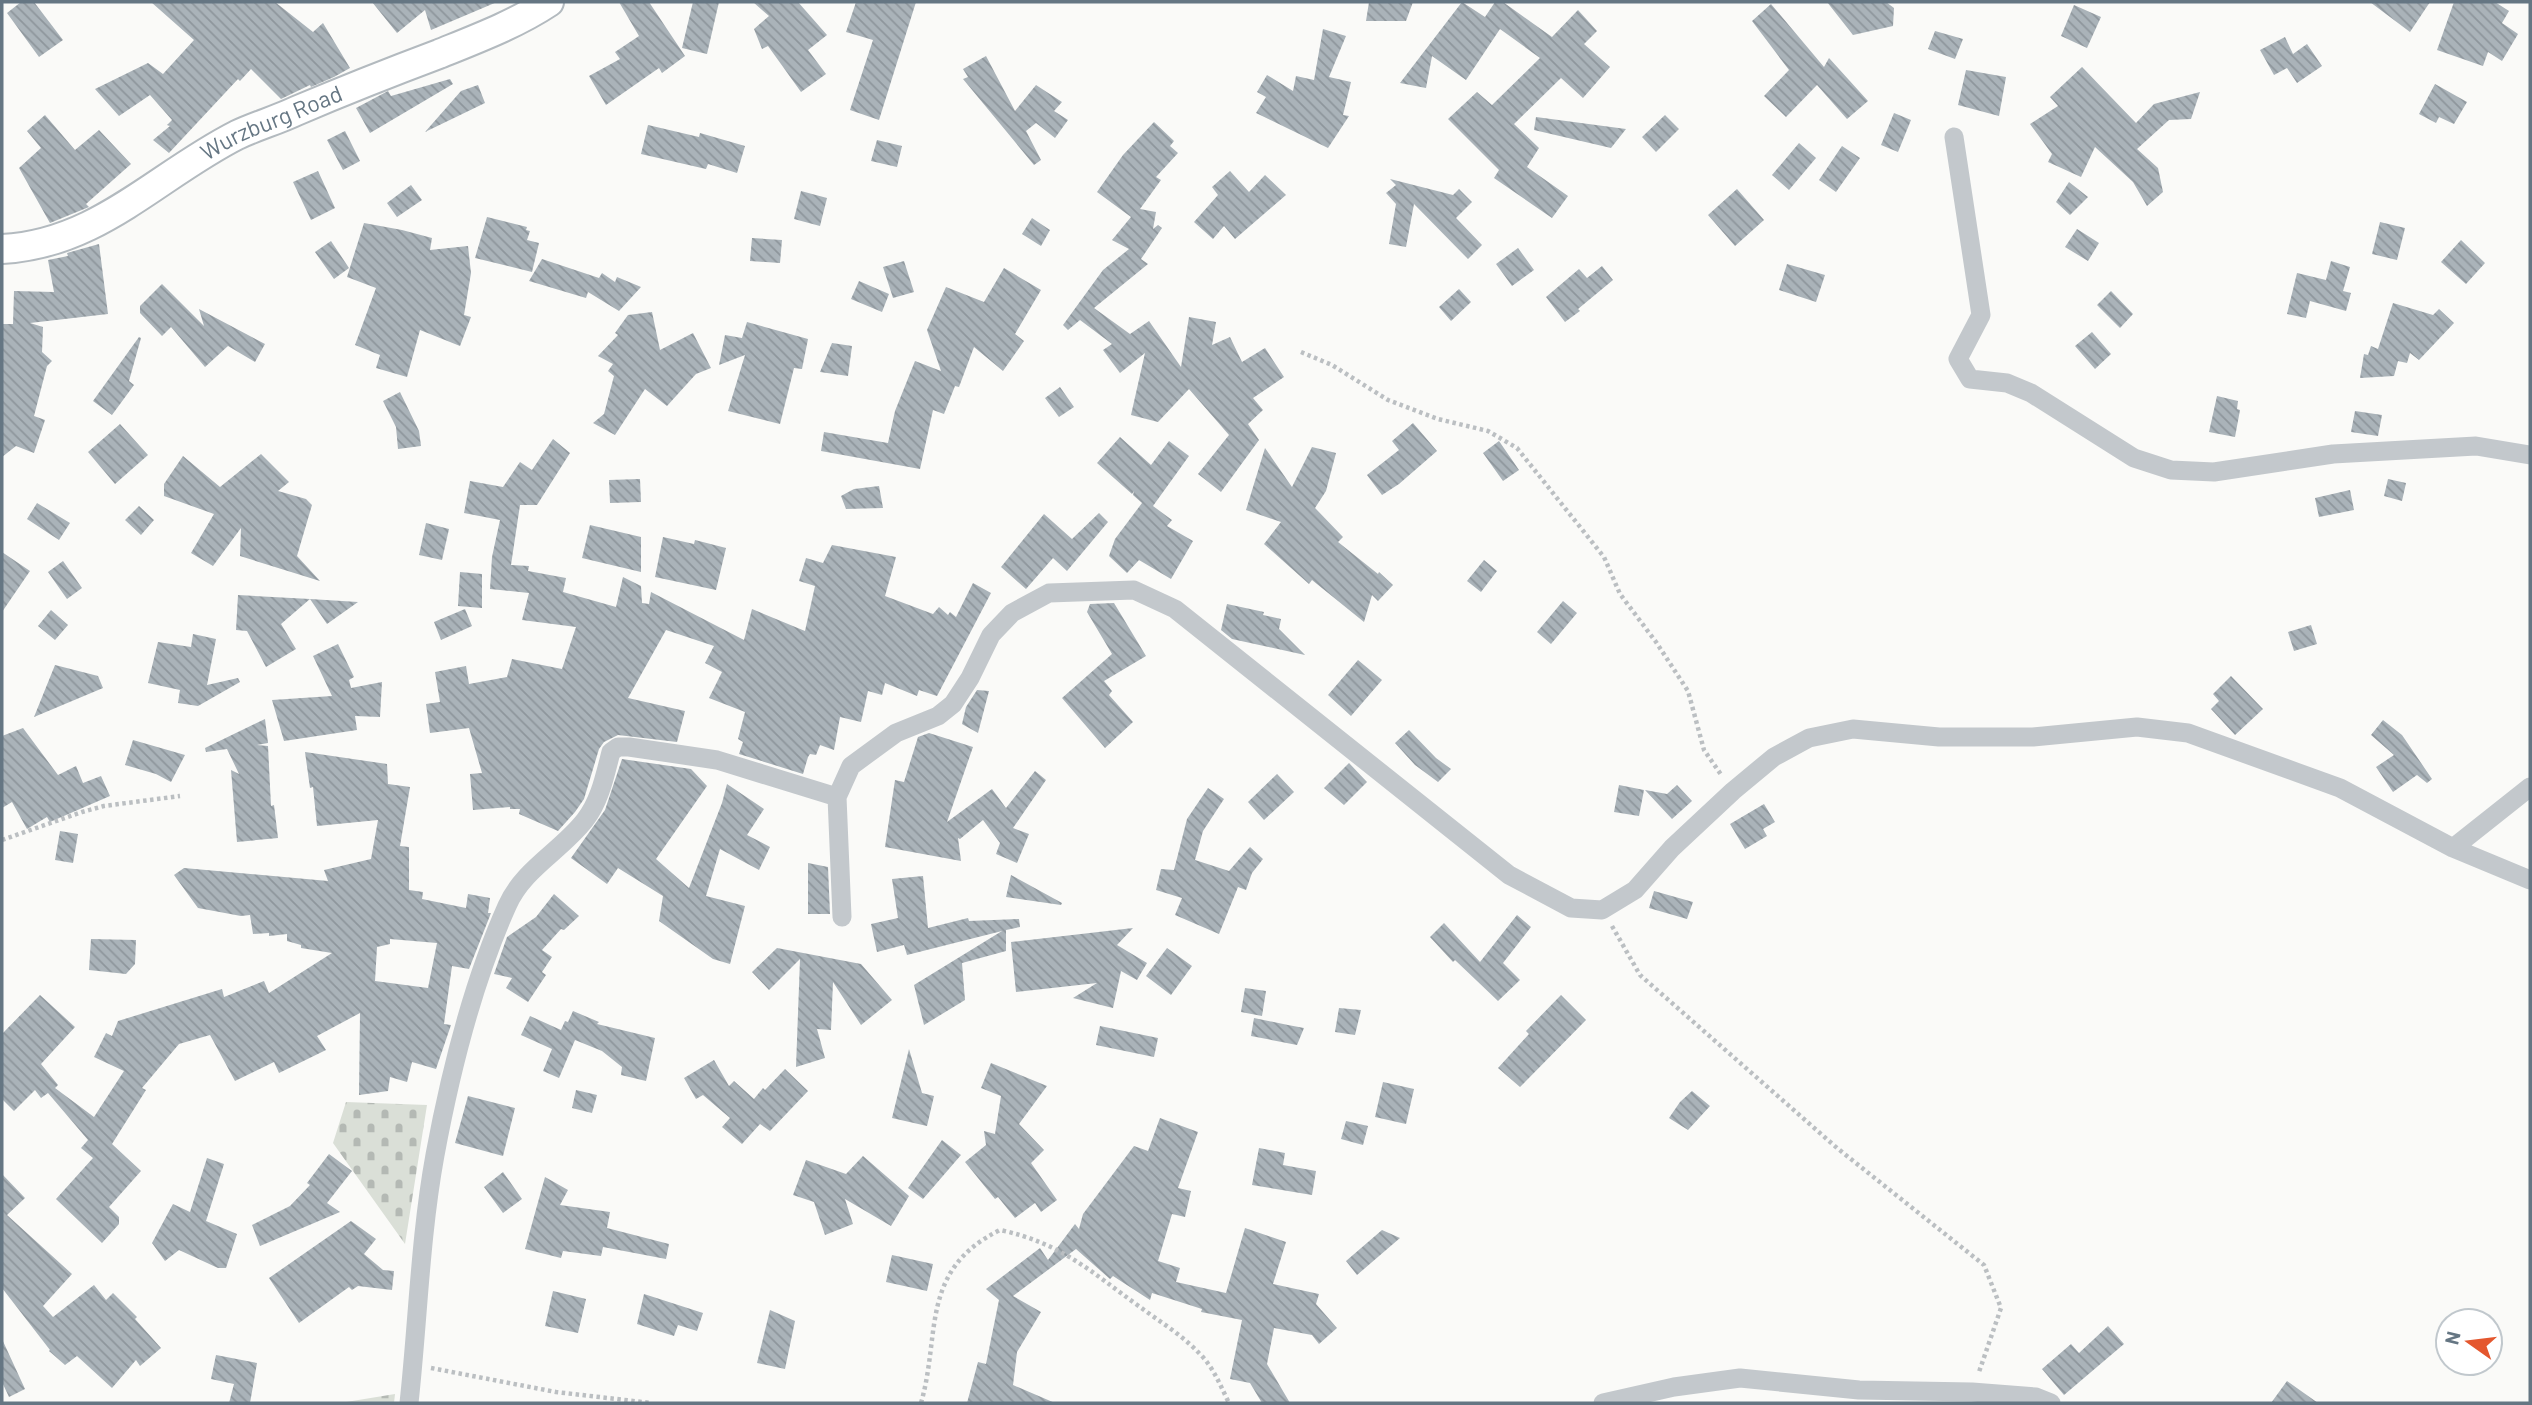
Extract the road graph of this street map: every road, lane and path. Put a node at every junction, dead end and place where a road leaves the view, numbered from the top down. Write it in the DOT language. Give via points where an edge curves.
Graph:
graph roads {
  1 [pos="549,2"];
  2 [pos="1954,137"];
  3 [pos="2,249"];
  4 [pos="1301,352"];
  5 [pos="2530,454"];
  6 [pos="2530,787"];
  7 [pos="1733,791"];
  8 [pos="180,796"];
  9 [pos="837,797"];
  10 [pos="2,840"];
  11 [pos="2453,848"];
  12 [pos="2530,880"];
  13 [pos="1602,910"];
  14 [pos="842,917"];
  15 [pos="413,1366"];
  16 [pos="1972,1392"];
  17 [pos="409,1403"];
  18 [pos="651,1403"];
  19 [pos="921,1403"];
  20 [pos="1229,1403"];
  21 [pos="1602,1403"];
  22 [pos="2051,1403"];
  1 -- 3 [label="main road, Wurzburg Road" via="484,36 238,135 106,219 27,248"];
  2 -- 5 [label="street" via="1980,315 1958,359 1970,379 2007,383 2031,393 2134,458 2171,470 2214,472 2333,454 2476,446"];
  4 -- 7 [label="path" via="1332,365 1388,400 1488,431 1517,448 1604,557 1620,594 1688,691 1704,750"];
  6 -- 11 [label="street"];
  7 -- 11 [label="street" via="1774,757 1809,738 1853,729 1939,737 2033,737 2137,727 2188,733 2340,788"];
  7 -- 13 [label="street" via="1635,890"];
  8 -- 10 [label="path" via="82,811"];
  9 -- 13 [label="street" via="851,766 896,733 953,705 992,635 1012,613 1049,593 1134,590 1175,609 1509,875 1571,908"];
  9 -- 14 [label="street"];
  9 -- 15 [label="street" via="717,760 629,747 611,752 596,802 584,822 523,880 508,904 474,1001 435,1157"];
  11 -- 12 [label="street"];
  13 -- 16 [label="path" via="1640,975 1837,1148 1984,1265 2001,1308"];
  15 -- 17 [label="street"];
  15 -- 18 [label="path" via="556,1392"];
  16 -- 21 [label="street" via="1859,1390 1740,1378"];
  16 -- 22 [label="street" via="2036,1396"];
  19 -- 20 [label="path" via="941,1290 968,1252 1000,1230 1038,1239 1068,1254 1171,1329 1199,1352 1218,1376"];
}
